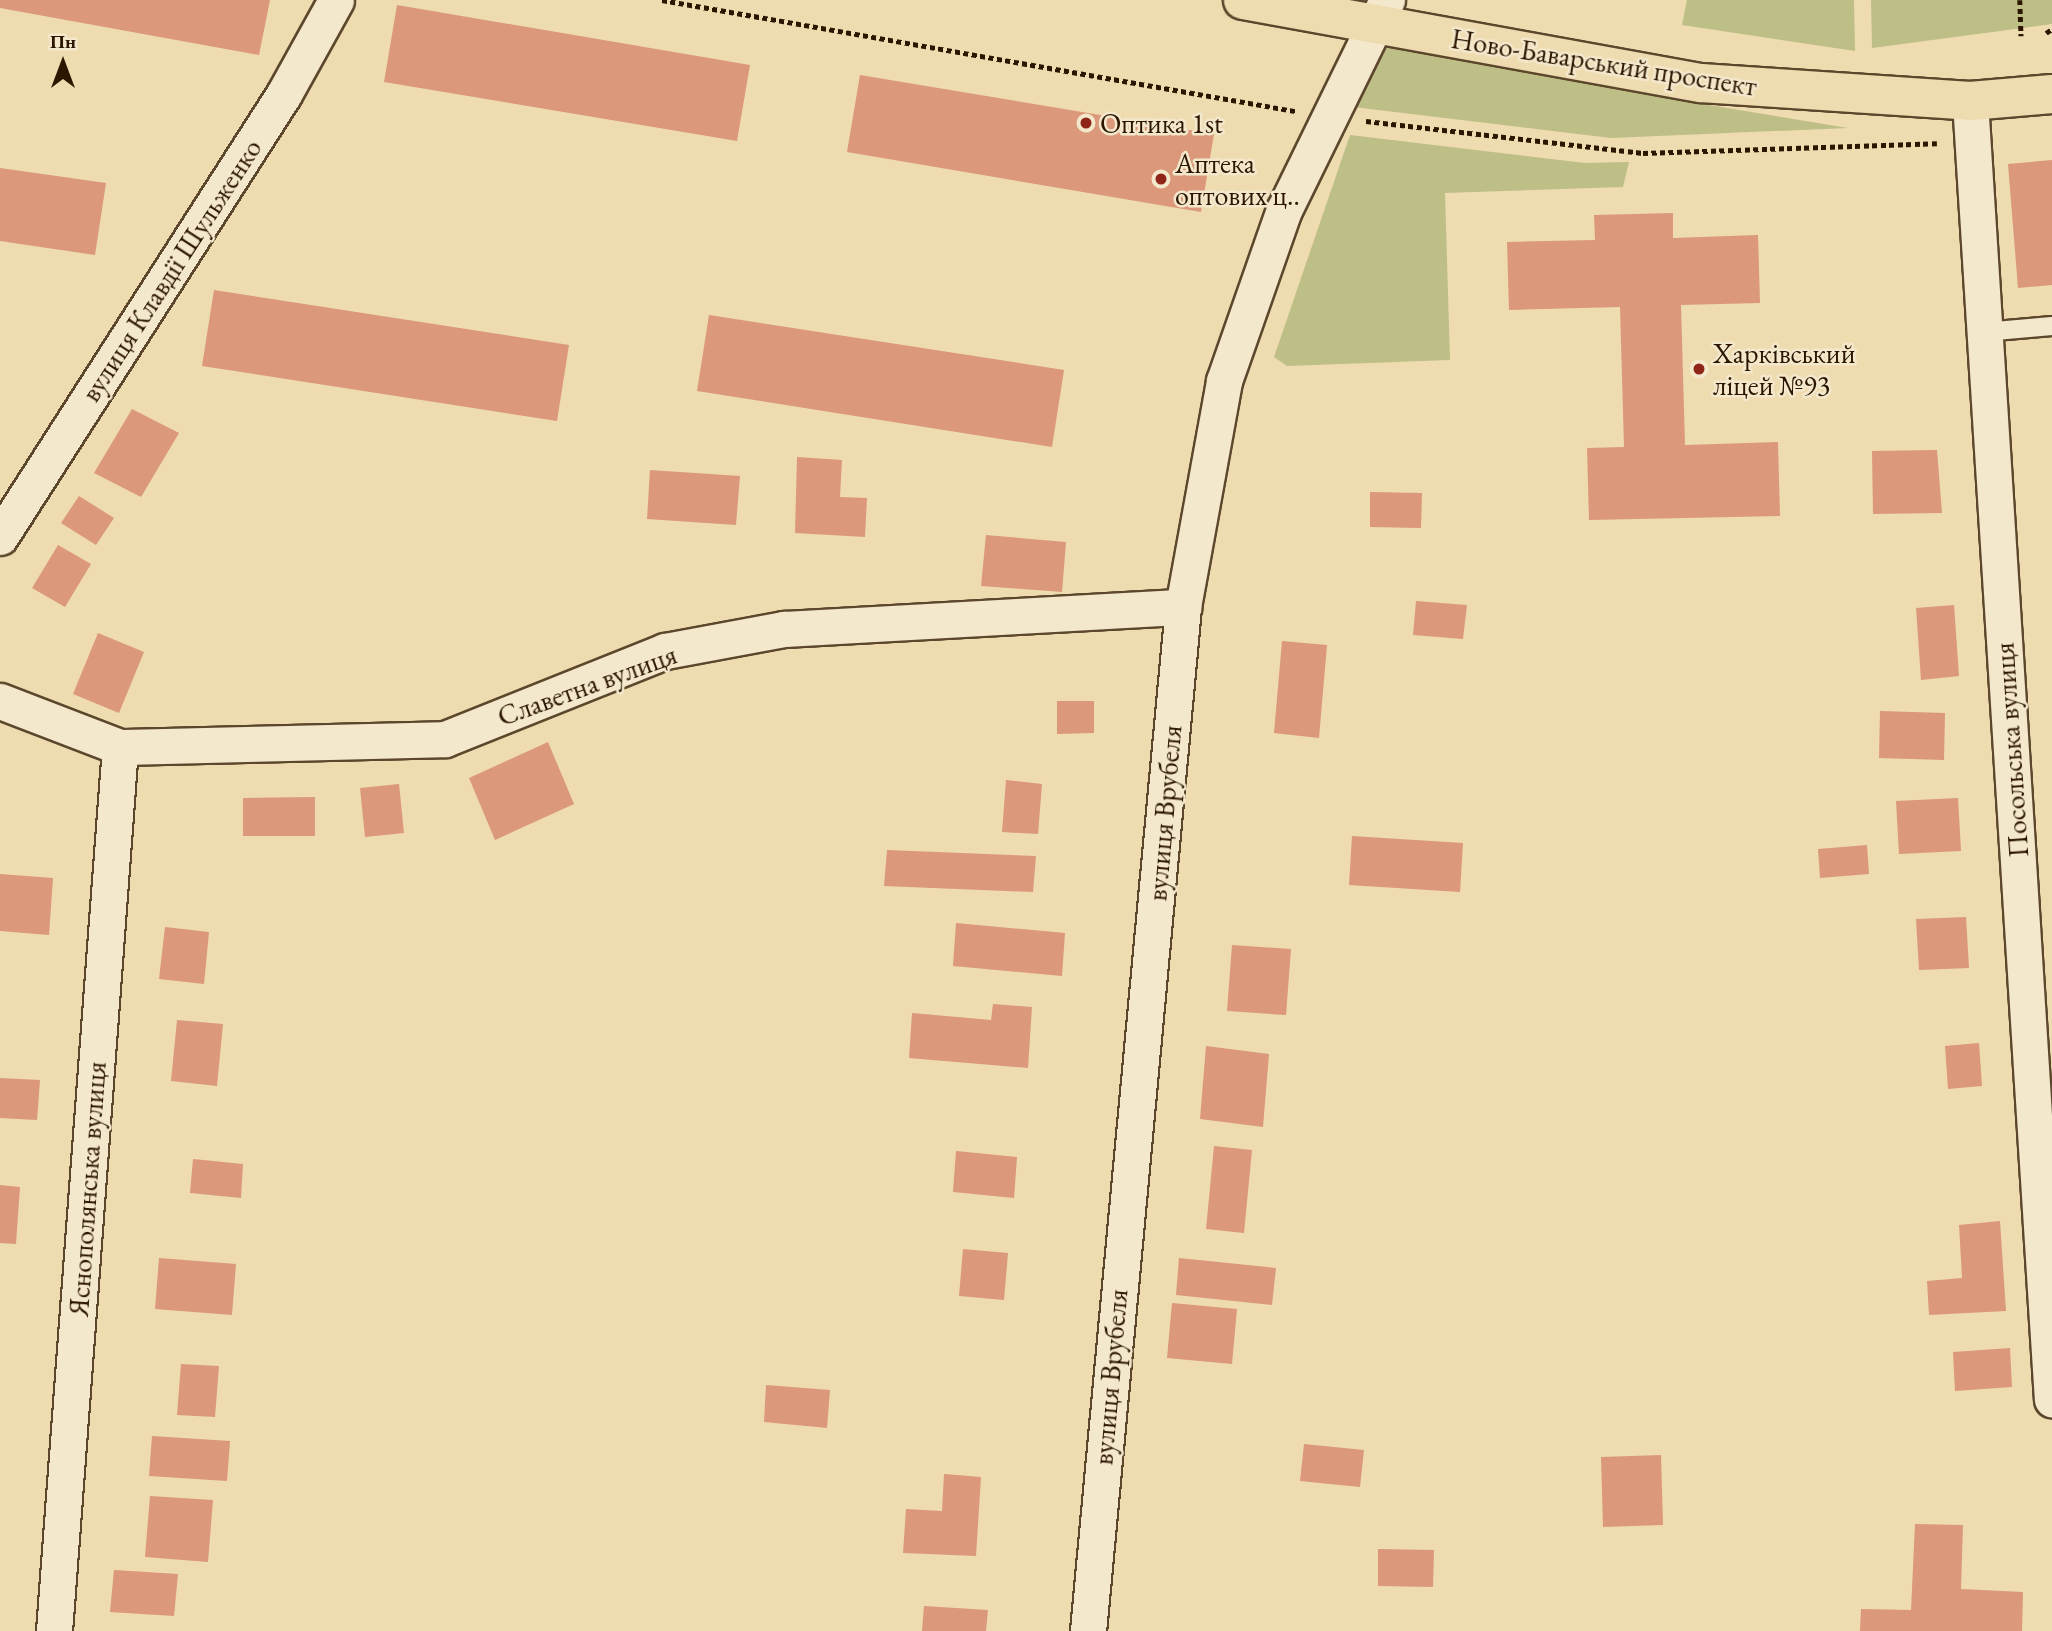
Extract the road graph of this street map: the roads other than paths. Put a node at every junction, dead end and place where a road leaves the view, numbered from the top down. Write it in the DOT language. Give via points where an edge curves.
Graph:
graph roads {
  1 [pos="336,0"];
  2 [pos="1243,0"];
  3 [pos="1380,13"];
  4 [pos="2052,94"];
  5 [pos="1970,101"];
  6 [pos="2052,326"];
  7 [pos="1984,332"];
  8 [pos="0,537"];
  9 [pos="1183,607"];
  10 [pos="0,701"];
  11 [pos="120,747"];
  12 [pos="2052,1399"];
  13 [pos="54,1631"];
  14 [pos="1088,1631"];
  1 -- 8 [label="street, вулиця Клавдії Шульженко" via="284,94"];
  2 -- 3 [label="main road, Ново-Баварський проспект"];
  3 -- 5 [label="main road, Ново-Баварський проспект" via="1700,82"];
  3 -- 9 [label="street, вулиця Врубеля" via="1284,211 1224,381"];
  4 -- 5 [label="main road, Ново-Баварський проспект"];
  5 -- 7 [label="street, Посольська вулиця"];
  6 -- 7 [label="lane"];
  7 -- 12 [label="street, Посольська вулиця"];
  9 -- 11 [label="street, Славетна вулиця" via="784,629 665,651 445,739"];
  9 -- 14 [label="street, вулиця Врубеля"];
  10 -- 11 [label="street, Славетна вулиця"];
  11 -- 13 [label="street, Яснополянська вулиця"];
}
